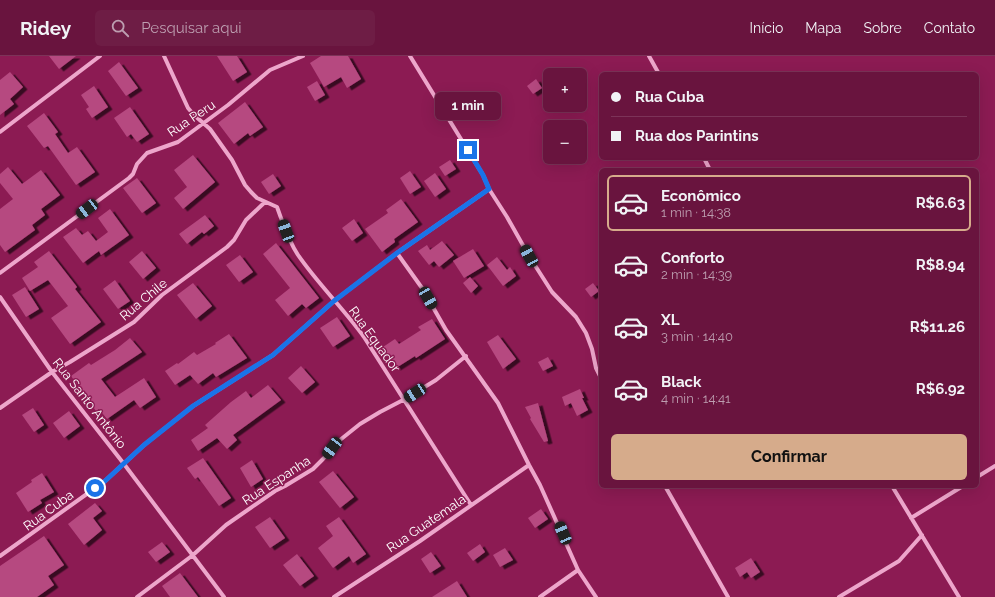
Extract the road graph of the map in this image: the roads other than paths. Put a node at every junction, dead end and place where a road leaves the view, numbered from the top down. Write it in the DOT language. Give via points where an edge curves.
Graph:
graph roads {
  1 [pos="100,56"];
  2 [pos="164,56"];
  3 [pos="303,56"];
  4 [pos="410,56"];
  5 [pos="649,56"];
  6 [pos="658,72"];
  7 [pos="203,123"];
  8 [pos="0,132"];
  9 [pos="489,189"];
  10 [pos="265,202"];
  11 [pos="397,253"];
  12 [pos="0,273"];
  13 [pos="0,296"];
  14 [pos="334,301"];
  15 [pos="466,356"];
  16 [pos="52,372"];
  17 [pos="599,374"];
  18 [pos="405,399"];
  19 [pos="0,408"];
  20 [pos="124,464"];
  21 [pos="529,465"];
  22 [pos="995,466"];
  23 [pos="979,476"];
  24 [pos="666,488"];
  25 [pos="893,488"];
  26 [pos="960,488"];
  27 [pos="471,505"];
  28 [pos="911,518"];
  29 [pos="922,535"];
  30 [pos="193,555"];
  31 [pos="0,556"];
  32 [pos="578,570"];
  33 [pos="137,597"];
  34 [pos="224,597"];
  35 [pos="334,597"];
  36 [pos="540,597"];
  37 [pos="596,597"];
  38 [pos="728,597"];
  39 [pos="839,597"];
  40 [pos="959,597"];
  1 -- 8 [label="street"];
  2 -- 7 [label="street, Rua Equador" via="184,101"];
  3 -- 7 [label="street, Rua Peru" via="270,70"];
  4 -- 9 [label="street"];
  5 -- 6 [label="street"];
  7 -- 10 [label="street, Rua Equador" via="232,160 245,185"];
  7 -- 12 [label="street, Rua Peru" via="178,142 147,153 129,178"];
  9 -- 11 [label="street, Rua Cuba"];
  9 -- 17 [label="street" via="552,292 576,317 586,333"];
  10 -- 14 [label="street, Rua Equador" via="277,207 298,254"];
  10 -- 16 [label="street, Rua Chile" via="246,220 227,247 162,295 134,322"];
  11 -- 14 [label="street, Rua Cuba"];
  11 -- 15 [label="street" via="422,288 446,330"];
  13 -- 16 [label="street, Rua Santo Antônio"];
  14 -- 18 [label="street, Rua Equador" via="364,337"];
  14 -- 20 [label="street, Rua Cuba" via="273,355 193,406"];
  15 -- 18 [label="street, Rua Espanha" via="436,380"];
  15 -- 21 [label="street" via="498,403"];
  16 -- 19 [label="street, Rua Chile"];
  16 -- 20 [label="street, Rua Santo Antônio"];
  18 -- 27 [label="street, Rua Equador"];
  18 -- 30 [label="street, Rua Espanha" via="360,424 340,440 313,469 275,491 231,522"];
  20 -- 30 [label="street, Rua Santo Antônio"];
  20 -- 31 [label="street, Rua Cuba" via="105,481"];
  21 -- 27 [label="street, Rua Guatemala"];
  21 -- 32 [label="street"];
  22 -- 23 [label="street"];
  24 -- 38 [label="street"];
  25 -- 28 [label="street"];
  26 -- 28 [label="street"];
  27 -- 35 [label="street, Rua Guatemala"];
  28 -- 29 [label="street"];
  29 -- 39 [label="street" via="899,561"];
  29 -- 40 [label="street"];
  30 -- 33 [label="street, Rua Espanha"];
  30 -- 34 [label="street, Rua Santo Antônio"];
  32 -- 36 [label="street"];
  32 -- 37 [label="street"];
}
